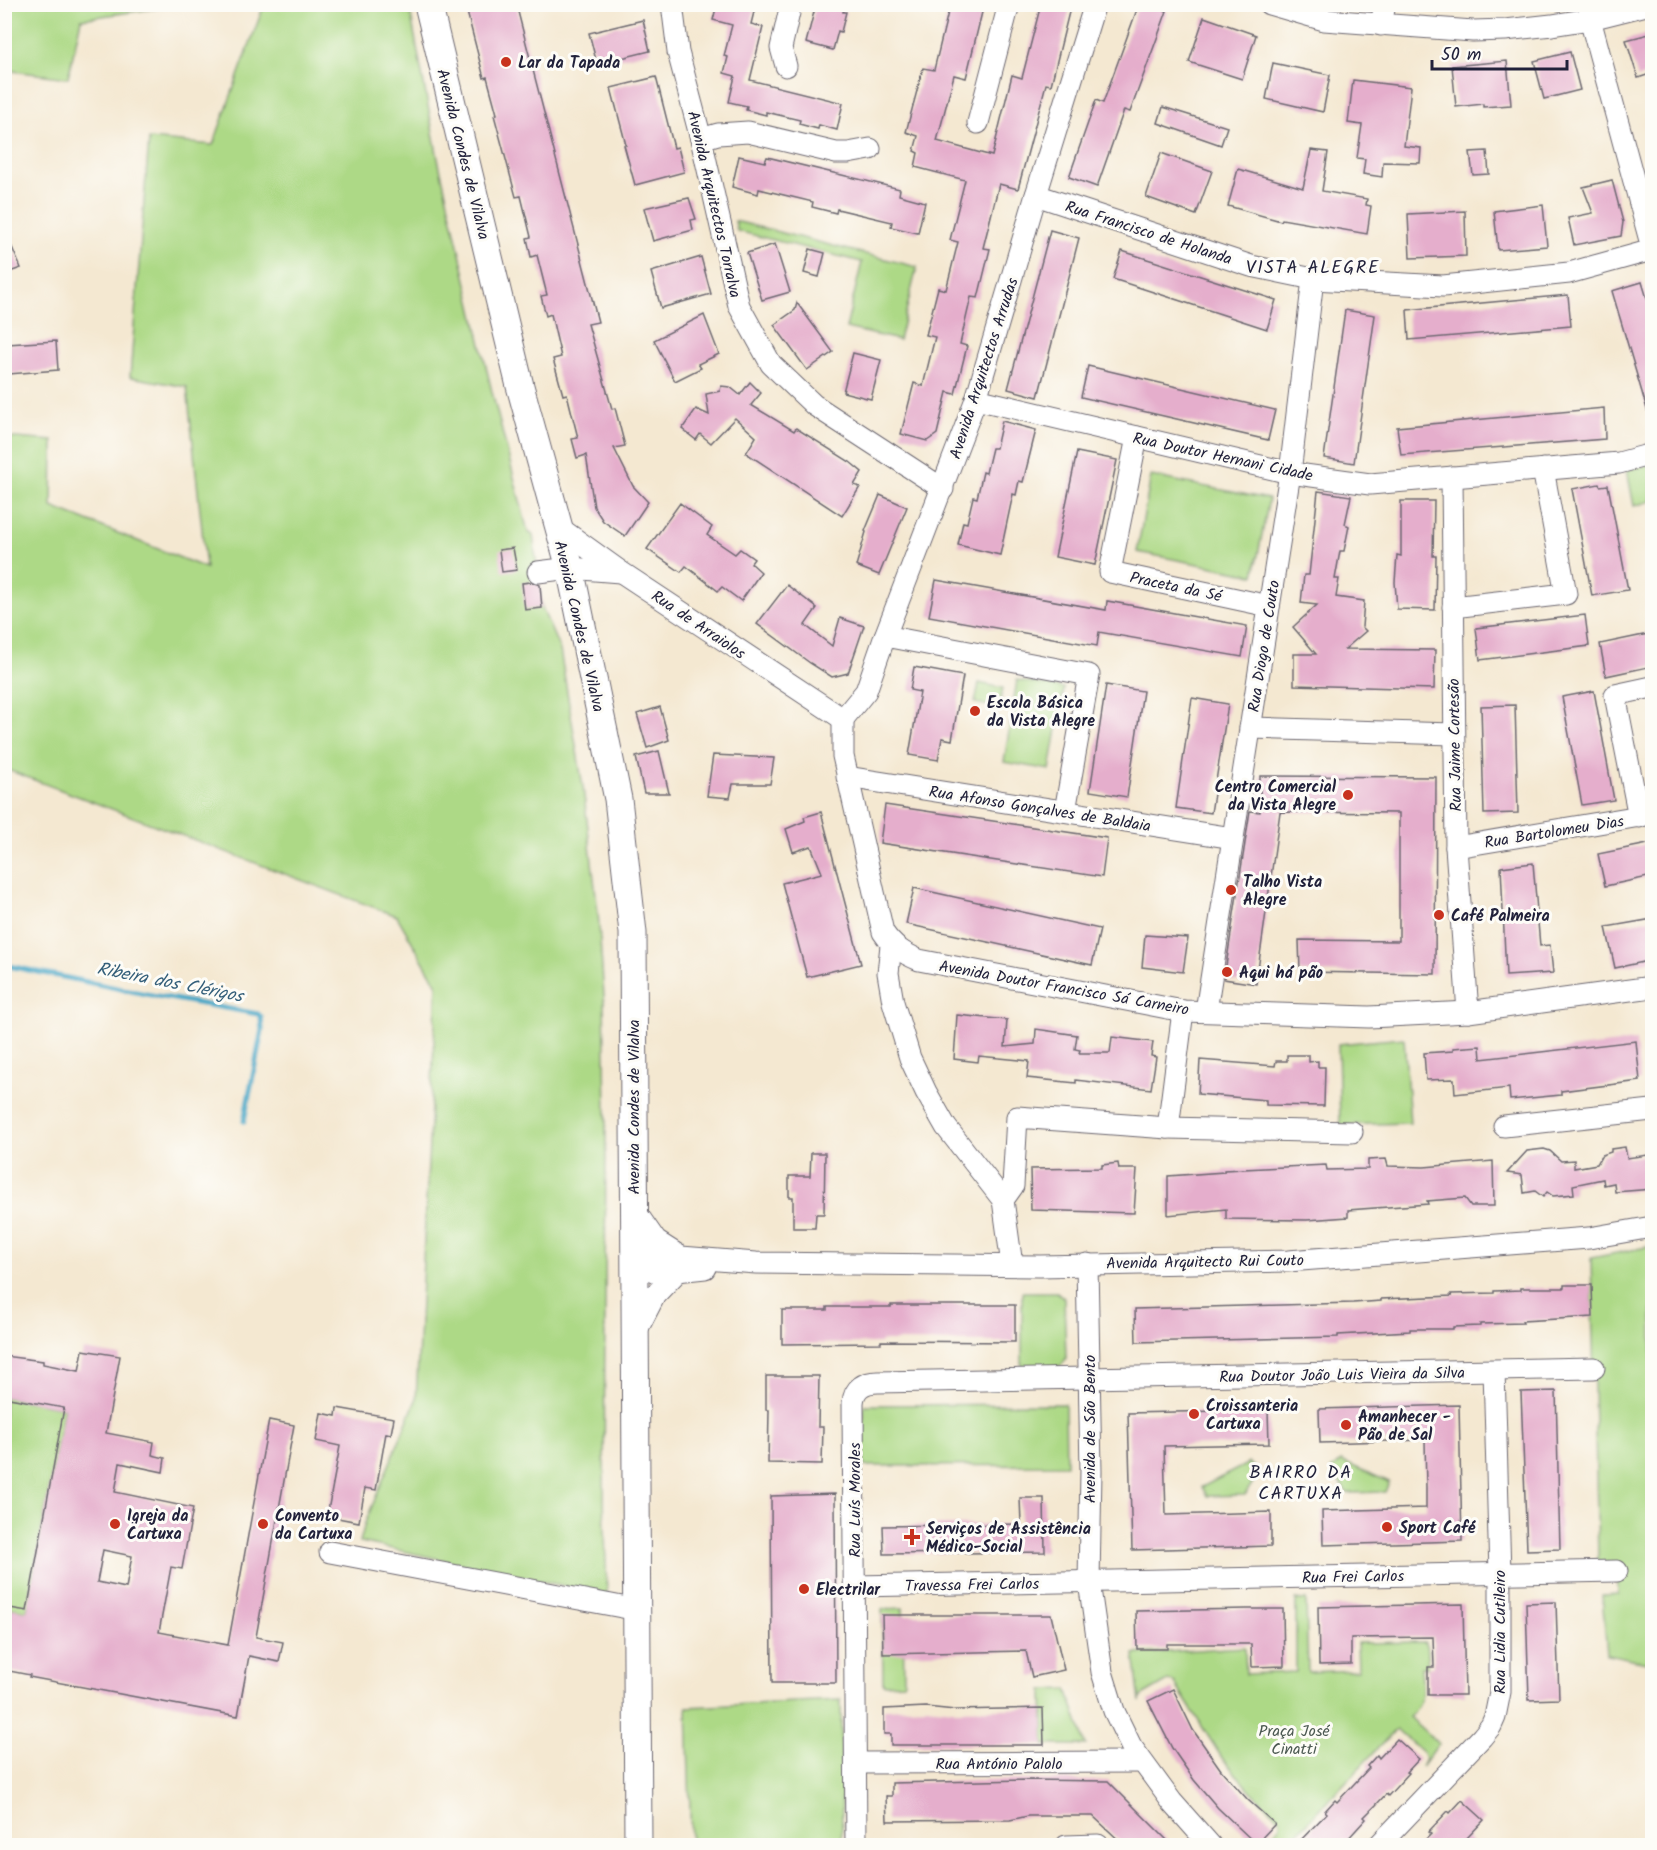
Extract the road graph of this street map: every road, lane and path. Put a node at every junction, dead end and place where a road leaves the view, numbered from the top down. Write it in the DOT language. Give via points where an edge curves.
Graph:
graph roads {
  1 [pos="428,4"];
  2 [pos="672,4"];
  3 [pos="791,4"];
  4 [pos="1009,4"];
  5 [pos="1095,4"];
  6 [pos="1269,4"];
  7 [pos="1650,4"];
  8 [pos="1383,15"];
  9 [pos="1590,19"];
  10 [pos="786,66"];
  11 [pos="978,123"];
  12 [pos="701,139"];
  13 [pos="870,149"];
  14 [pos="1036,195"];
  15 [pos="1653,249"];
  16 [pos="1313,279"];
  17 [pos="976,399"];
  18 [pos="1137,437"];
  19 [pos="1653,454"];
  20 [pos="1543,469"];
  21 [pos="1290,473"];
  22 [pos="1452,477"];
  23 [pos="943,489"];
  24 [pos="557,526"];
  25 [pos="570,568"];
  26 [pos="538,572"];
  27 [pos="621,572"];
  28 [pos="1269,606"];
  29 [pos="1453,607"];
  30 [pos="885,636"];
  31 [pos="1653,687"];
  32 [pos="843,719"];
  33 [pos="1250,728"];
  34 [pos="1454,734"];
  35 [pos="847,777"];
  36 [pos="1065,811"];
  37 [pos="1646,815"];
  38 [pos="1233,838"];
  39 [pos="1456,847"];
  40 [pos="891,945"];
  41 [pos="1653,987"];
  42 [pos="1183,1011"];
  43 [pos="1206,1011"];
  44 [pos="1468,1012"];
  45 [pos="1653,1110"];
  46 [pos="1504,1126"];
  47 [pos="1168,1128"];
  48 [pos="1352,1132"];
  49 [pos="1003,1200"];
  50 [pos="633,1208"];
  51 [pos="1653,1227"];
  52 [pos="634,1261"];
  53 [pos="679,1264"];
  54 [pos="1087,1264"];
  55 [pos="1012,1265"];
  56 [pos="634,1335"];
  57 [pos="1594,1368"];
  58 [pos="1494,1371"];
  59 [pos="1089,1378"];
  60 [pos="330,1552"];
  61 [pos="1617,1571"];
  62 [pos="1500,1573"];
  63 [pos="1089,1582"];
  64 [pos="855,1586"];
  65 [pos="638,1610"];
  66 [pos="1142,1762"];
  67 [pos="856,1763"];
  68 [pos="638,1845"];
  69 [pos="856,1845"];
  70 [pos="1066,1845"];
  71 [pos="1098,1845"];
  72 [pos="1211,1845"];
  73 [pos="1377,1845"];
  1 -- 24 [label="main road, Avenida Condes de Vilalva"];
  2 -- 12 [label="street, Avenida Arquitectos Torralva" via="678,52"];
  3 -- 10 [label="street" via="781,48"];
  4 -- 11 [label="street"];
  5 -- 14 [label="street, Avenida Arquitectos Arrudas"];
  6 -- 8 [label="street" via="1324,20"];
  7 -- 9 [label="street"];
  8 -- 9 [label="street" via="1450,31 1505,30"];
  9 -- 15 [label="street"];
  12 -- 13 [label="street" via="748,132 836,153"];
  12 -- 23 [label="street, Avenida Arquitectos Torralva" via="738,306 771,364 814,405"];
  14 -- 16 [label="street, Rua Francisco de Holanda" via="1251,266"];
  14 -- 17 [label="street, Avenida Arquitectos Arrudas"];
  15 -- 16 [label="street, Rua Francisco de Holanda" via="1569,273 1443,286"];
  16 -- 21 [label="street, Rua Diogo de Couto"];
  17 -- 18 [label="street, Rua Doutor Hernani Cidade"];
  17 -- 23 [label="street, Avenida Arquitectos Arrudas"];
  18 -- 21 [label="street, Rua Doutor Hernani Cidade"];
  18 -- 28 [label="street, Praceta da Sé" via="1110,572"];
  19 -- 20 [label="street, Rua Doutor Hernani Cidade" via="1619,463"];
  20 -- 22 [label="street, Rua Doutor Hernani Cidade"];
  20 -- 29 [label="street" via="1566,594"];
  21 -- 22 [label="street, Rua Doutor Hernani Cidade" via="1370,484"];
  21 -- 28 [label="street, Rua Diogo de Couto"];
  22 -- 29 [label="street, Rua Jaime Cortesão"];
  23 -- 30 [label="street, Avenida Arquitectos Arrudas"];
  24 -- 25 [label="main road, Avenida Condes de Vilalva"];
  24 -- 27 [label="street, Rua de Arraiolos"];
  25 -- 26 [label="street"];
  25 -- 27 [label="street"];
  25 -- 50 [label="main road, Avenida Condes de Vilalva" via="618,799 633,933"];
  27 -- 32 [label="street, Rua de Arraiolos"];
  28 -- 33 [label="street, Rua Diogo de Couto"];
  29 -- 34 [label="street, Rua Jaime Cortesão"];
  30 -- 32 [label="street, Avenida Arquitectos Arrudas" via="866,691"];
  30 -- 36 [label="street" via="1089,675"];
  31 -- 37 [label="street" via="1616,695"];
  32 -- 35 [label="street"];
  33 -- 34 [label="street"];
  33 -- 38 [label="street, Rua Diogo de Couto"];
  34 -- 39 [label="street, Rua Jaime Cortesão"];
  35 -- 36 [label="street, Rua Afonso Gonçalves de Baldaia"];
  35 -- 40 [label="street" via="877,914"];
  36 -- 38 [label="street, Rua Afonso Gonçalves de Baldaia"];
  37 -- 39 [label="street, Rua Bartolomeu Dias"];
  38 -- 43 [label="street, Rua Diogo de Couto"];
  39 -- 44 [label="street, Rua Jaime Cortesão"];
  40 -- 42 [label="street, Avenida Doutor Francisco Sá Carneiro" via="919,960"];
  40 -- 49 [label="street" via="888,973 910,1058 946,1127"];
  41 -- 44 [label="street, Avenida Doutor Francisco Sá Carneiro"];
  42 -- 43 [label="street, Avenida Doutor Francisco Sá Carneiro"];
  42 -- 47 [label="street"];
  43 -- 44 [label="street, Avenida Doutor Francisco Sá Carneiro" via="1369,1017"];
  45 -- 46 [label="street"];
  47 -- 48 [label="street"];
  47 -- 49 [label="street" via="1017,1117 1013,1186"];
  49 -- 55 [label="street"];
  50 -- 52 [label="main road, Avenida Condes de Vilalva"];
  50 -- 53 [label="street, Avenida Arquitecto Rui Couto" via="656,1241"];
  51 -- 54 [label="street, Avenida Arquitecto Rui Couto" via="1589,1238 1299,1260"];
  52 -- 53 [label="street, Avenida Arquitecto Rui Couto" via="658,1274"];
  52 -- 56 [label="main road, Avenida Condes de Vilalva"];
  53 -- 55 [label="street, Avenida Arquitecto Rui Couto"];
  53 -- 56 [label="street"];
  54 -- 55 [label="street, Avenida Arquitecto Rui Couto"];
  54 -- 59 [label="street, Avenida de São Bento"];
  56 -- 65 [label="main road, Avenida Condes de Vilalva"];
  57 -- 58 [label="street, Rua Doutor João Luis Vieira da Silva"];
  58 -- 59 [label="street, Rua Doutor João Luis Vieira da Silva"];
  58 -- 62 [label="street, Rua Lidia Cutileiro"];
  59 -- 63 [label="street, Avenida de São Bento"];
  59 -- 64 [label="street, Rua Luís Morales" via="870,1382 857,1389 853,1403"];
  60 -- 65 [label="street"];
  61 -- 62 [label="street, Rua Frei Carlos"];
  62 -- 63 [label="street, Rua Frei Carlos"];
  62 -- 73 [label="street, Rua Lidia Cutileiro" via="1500,1692 1491,1726"];
  63 -- 64 [label="street, Travessa Frei Carlos"];
  63 -- 66 [label="street, Avenida de São Bento" via="1104,1682 1122,1729"];
  64 -- 67 [label="street, Rua Luís Morales"];
  65 -- 68 [label="main road, Avenida Condes de Vilalva"];
  66 -- 67 [label="street, Rua António Palolo"];
  66 -- 72 [label="street, Avenida de São Bento"];
  67 -- 69 [label="street, Rua Luís Morales"];
  70 -- 71 [label="street"];
}
